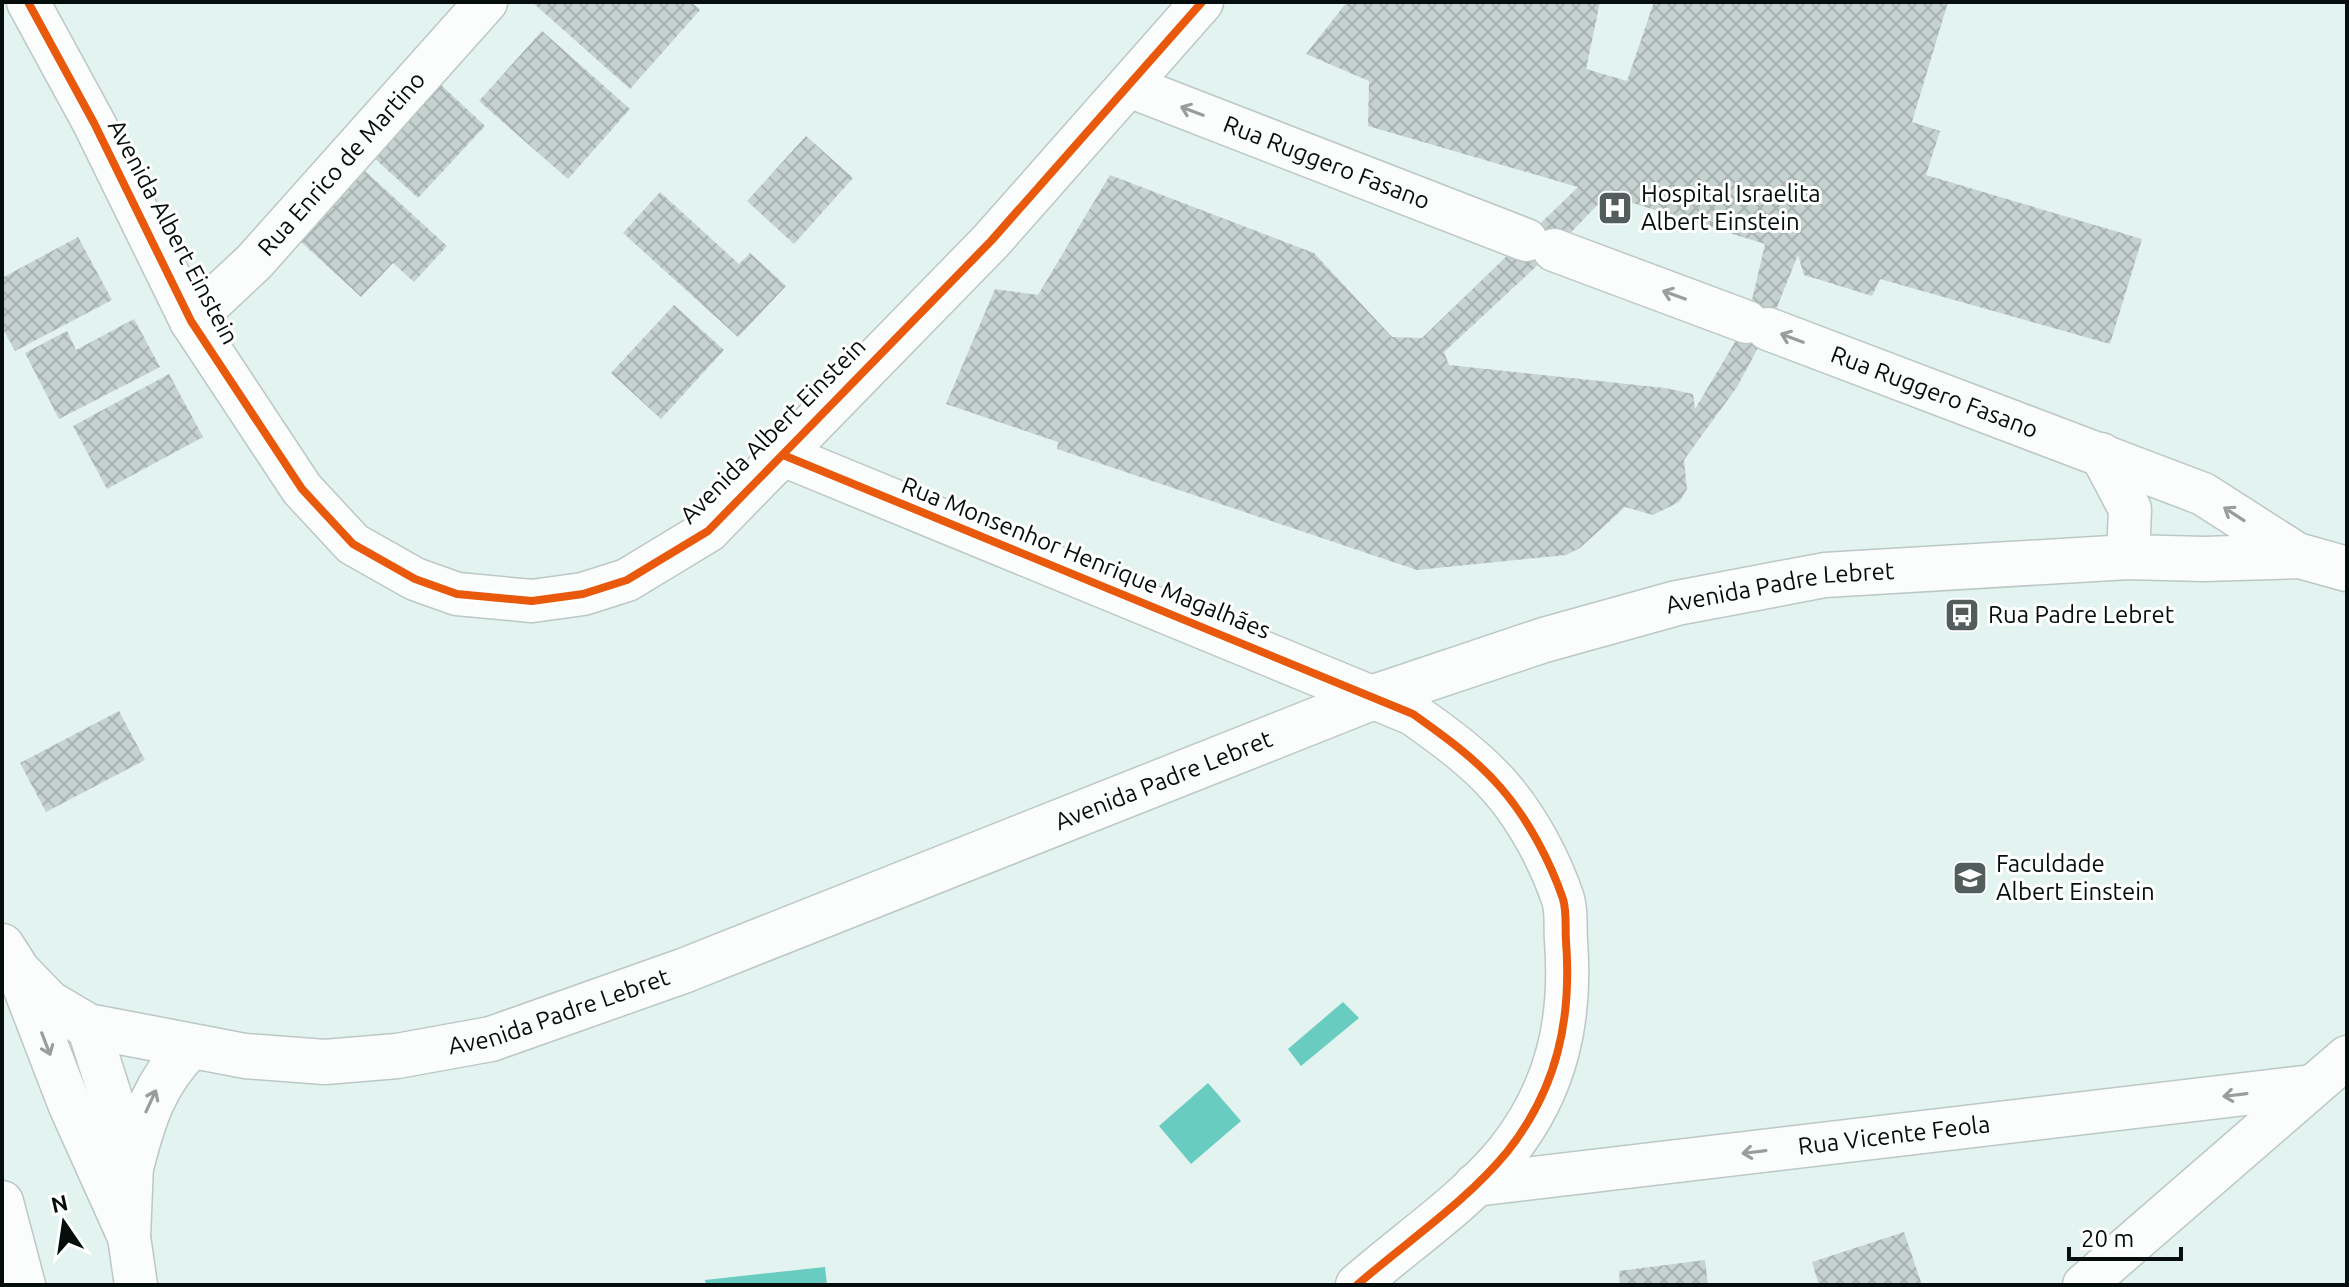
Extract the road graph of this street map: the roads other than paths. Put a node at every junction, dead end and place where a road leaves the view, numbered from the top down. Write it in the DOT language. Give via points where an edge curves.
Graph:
graph roads {
  1 [pos="28,2"];
  2 [pos="486,2"];
  3 [pos="1202,2"];
  4 [pos="1129,86"];
  5 [pos="191,321"];
  6 [pos="2101,454"];
  7 [pos="783,455"];
  8 [pos="2300,556"];
  9 [pos="2128,557"];
  10 [pos="2347,569"];
  11 [pos="1374,697"];
  12 [pos="10,958"];
  13 [pos="88,1026"];
  14 [pos="189,1048"];
  15 [pos="2347,1057"];
  16 [pos="2312,1086"];
  17 [pos="132,1164"];
  18 [pos="1475,1185"];
  19 [pos="2,1202"];
  20 [pos="129,1237"];
  21 [pos="24,1285"];
  22 [pos="136,1285"];
  23 [pos="1357,1285"];
  24 [pos="2084,1285"];
  1 -- 5 [label="street, Avenida Albert Einstein"];
  2 -- 5 [label="street, Rua Enrico de Martino" via="254,262"];
  3 -- 4 [label="street, Avenida Albert Einstein"];
  6 -- 4 [label="street, Rua Ruggero Fasano, one-way"];
  4 -- 7 [label="street, Avenida Albert Einstein" via="991,241"];
  5 -- 7 [label="street, Avenida Albert Einstein" via="302,489 353,544 415,579 457,594 532,601 583,594 627,580 708,531"];
  8 -- 6 [label="street, Rua Ruggero Fasano, one-way" via="2203,494"];
  6 -- 9 [label="street" via="2130,509"];
  7 -- 11 [label="street, Rua Monsenhor Henrique Magalhães"];
  8 -- 9 [label="main road, Avenida Padre Lebret"];
  8 -- 10 [label="main road, Avenida Padre Lebret"];
  9 -- 11 [label="main road, Avenida Padre Lebret" via="1825,575 1677,603 1544,640"];
  11 -- 14 [label="main road, Avenida Padre Lebret" via="683,971 491,1039 325,1062"];
  11 -- 18 [label="street, Rua Monsenhor Henrique Magalhães" via="1413,714 1501,788 1537,841 1563,901 1569,978 1562,1044 1537,1104 1507,1151"];
  12 -- 13 [label="main road, Avenida Padre Lebret" via="49,1003"];
  12 -- 20 [label="street, one-way"];
  13 -- 14 [label="main road, Avenida Padre Lebret"];
  13 -- 17 [label="street"];
  17 -- 14 [label="main road, one-way" via="155,1090"];
  15 -- 16 [label="street"];
  16 -- 18 [label="street, Rua Vicente Feola, one-way"];
  16 -- 24 [label="street"];
  17 -- 20 [label="street"];
  18 -- 23 [label="street, Rua Monsenhor Henrique Magalhães"];
  19 -- 21 [label="street"];
  20 -- 22 [label="street"];
}
